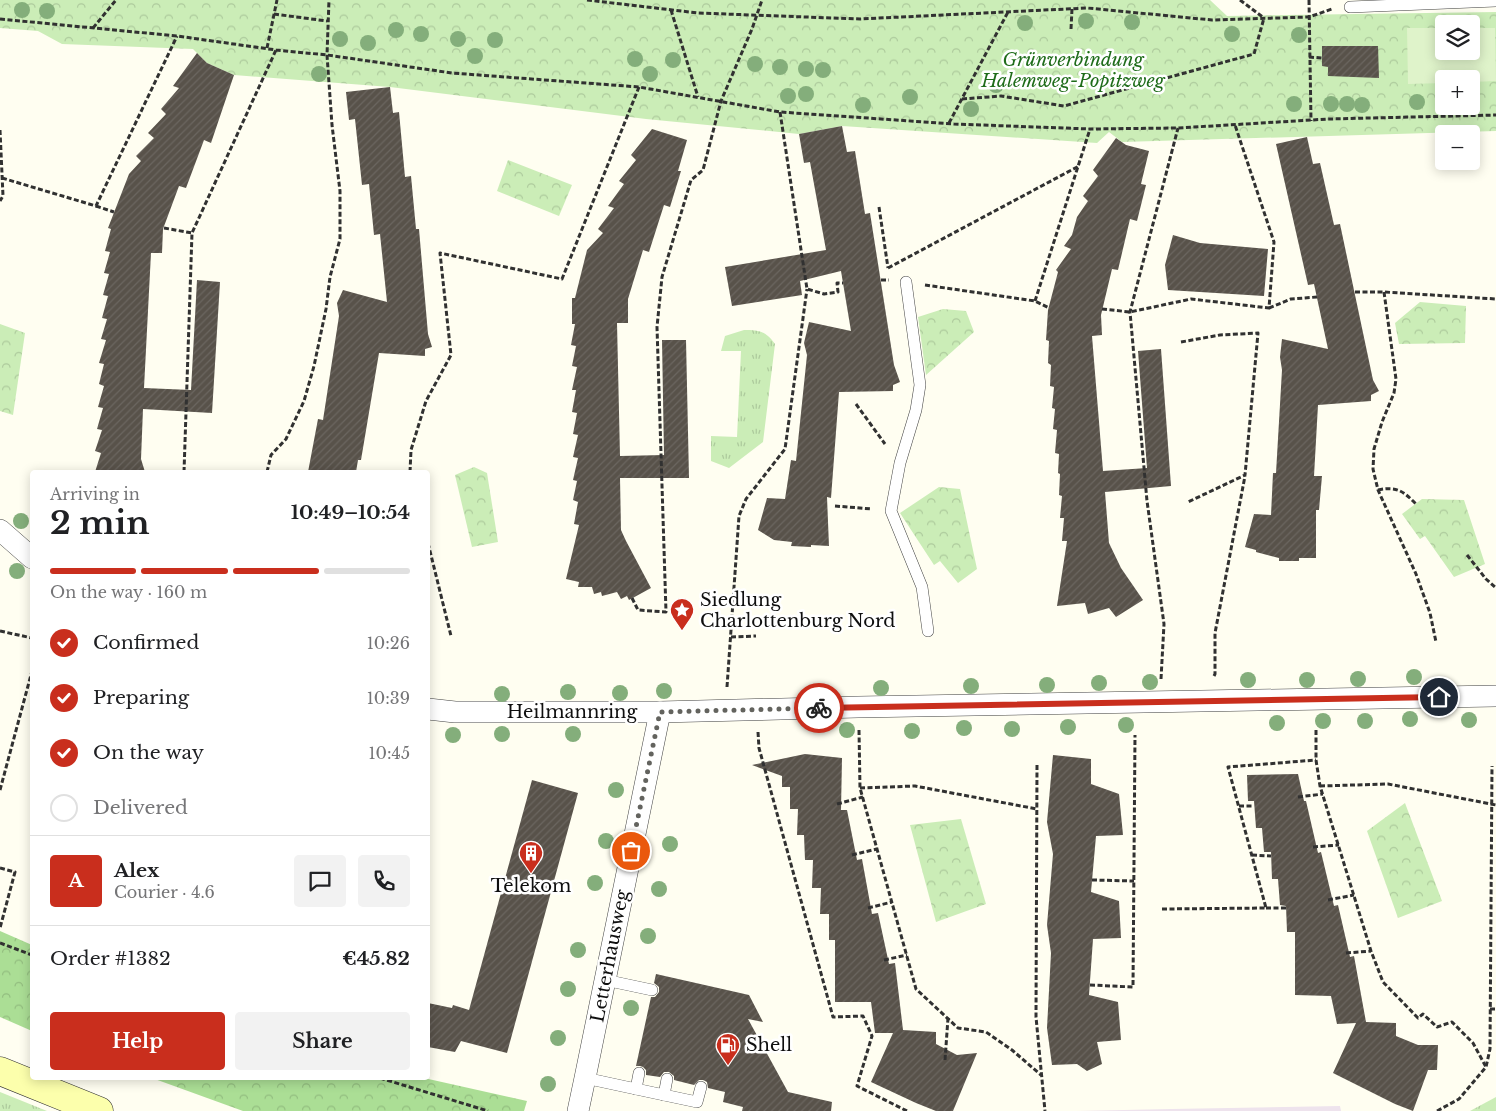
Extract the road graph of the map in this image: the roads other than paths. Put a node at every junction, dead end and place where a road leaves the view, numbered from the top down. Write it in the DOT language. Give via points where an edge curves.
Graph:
graph roads {
  1 [pos="1496,1"];
  2 [pos="1350,7"];
  3 [pos="906,282"];
  4 [pos="0,530"];
  5 [pos="30,556"];
  6 [pos="928,630"];
  7 [pos="1496,696"];
  8 [pos="430,709"];
  9 [pos="660,712"];
  10 [pos="606,980"];
  11 [pos="652,990"];
  12 [pos="0,1071"];
  13 [pos="639,1073"];
  14 [pos="585,1078"];
  15 [pos="668,1079"];
  16 [pos="701,1087"];
  17 [pos="636,1089"];
  18 [pos="664,1096"];
  19 [pos="100,1111"];
  20 [pos="578,1111"];
  1 -- 2 [label="lane"];
  3 -- 6 [label="lane" via="920,385 891,511 922,587"];
  4 -- 5 [label="street"];
  7 -- 9 [label="street, Heilmannring"];
  8 -- 9 [label="street, Heilmannring"];
  9 -- 10 [label="street, Letterhausweg"];
  10 -- 11 [label="lane"];
  10 -- 14 [label="street, Letterhausweg"];
  12 -- 19 [label="main road"];
  13 -- 17 [label="lane"];
  14 -- 17 [label="lane"];
  14 -- 20 [label="street, Letterhausweg"];
  15 -- 18 [label="lane"];
  16 -- 18 [label="lane" via="697,1102"];
  17 -- 18 [label="lane"];
}
